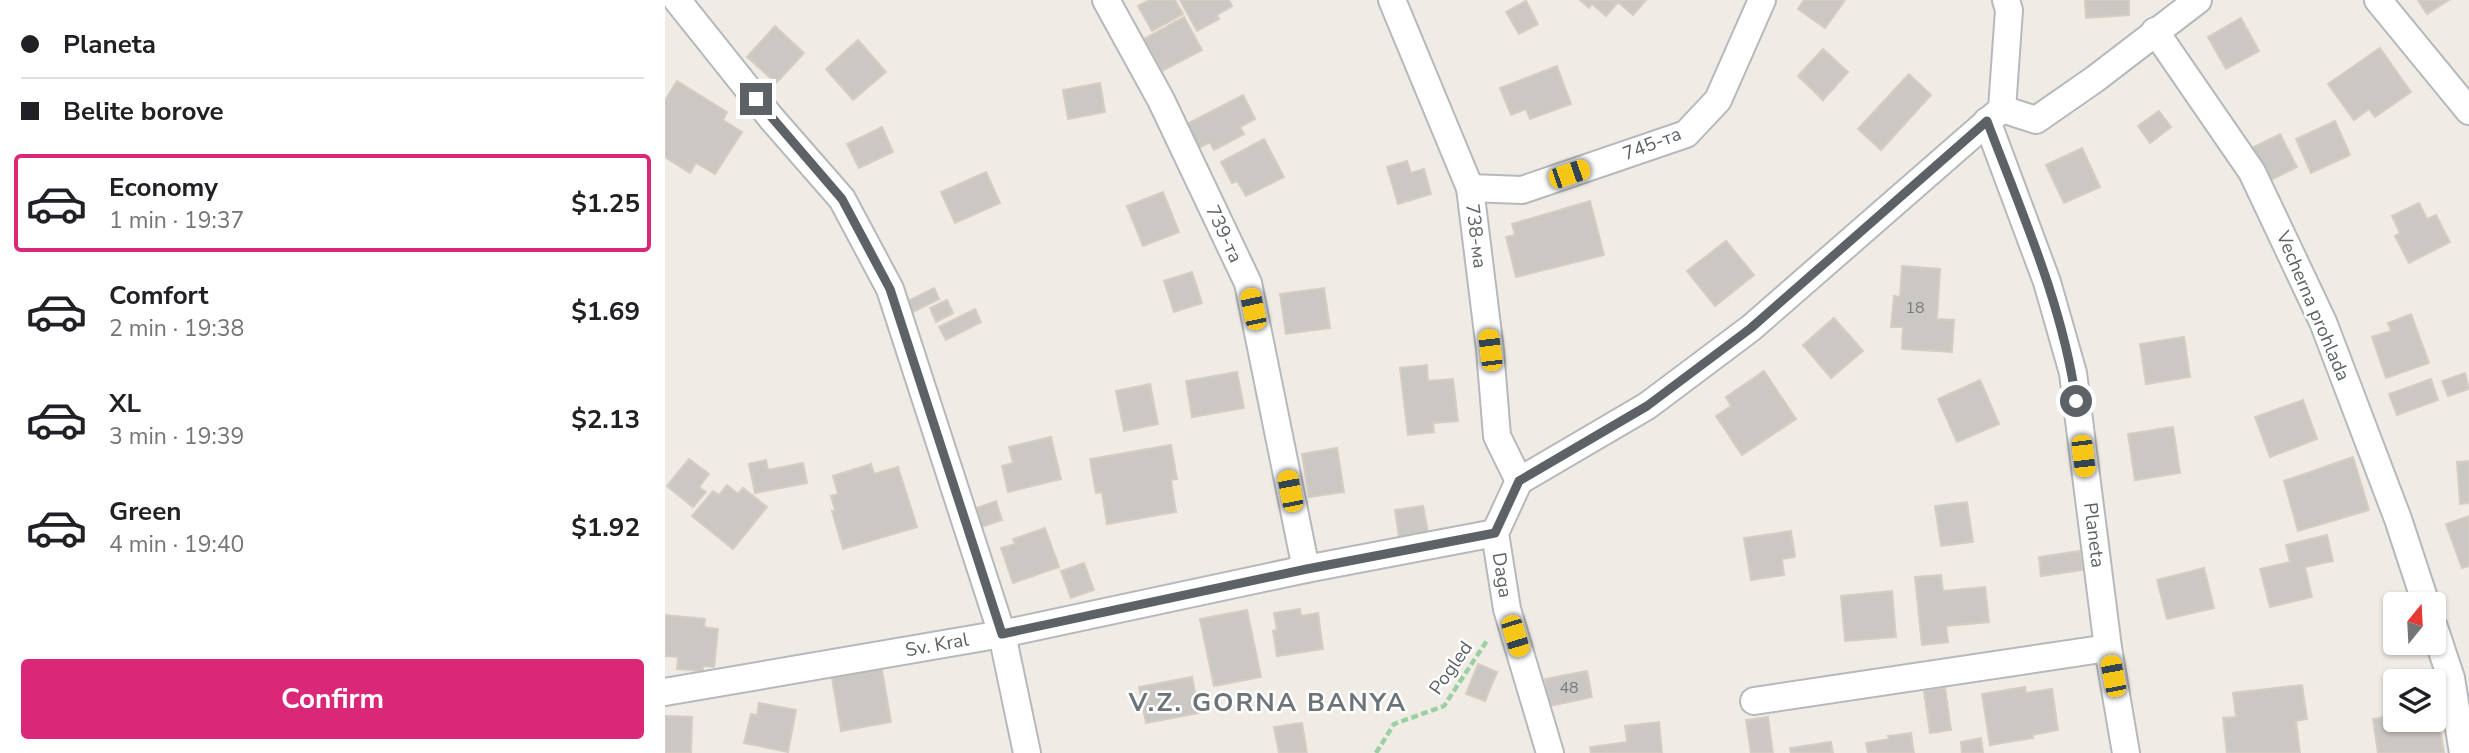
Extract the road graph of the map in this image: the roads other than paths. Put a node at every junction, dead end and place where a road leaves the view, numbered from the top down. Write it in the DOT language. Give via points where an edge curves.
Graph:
graph roads {
  1 [pos="677,0"];
  2 [pos="1106,0"];
  3 [pos="1392,0"];
  4 [pos="1762,0"];
  5 [pos="2006,0"];
  6 [pos="2197,0"];
  7 [pos="2378,0"];
  8 [pos="2155,31"];
  9 [pos="2469,111"];
  10 [pos="1994,115"];
  11 [pos="1470,188"];
  12 [pos="1519,481"];
  13 [pos="1495,533"];
  14 [pos="1307,569"];
  15 [pos="2422,592"];
  16 [pos="1002,634"];
  17 [pos="2108,649"];
  18 [pos="2443,655"];
  19 [pos="665,692"];
  20 [pos="1753,701"];
  21 [pos="1027,753"];
  22 [pos="1550,753"];
  23 [pos="2126,753"];
  24 [pos="2463,753"];
  1 -- 16 [label="street" via="842,199 890,289"];
  2 -- 14 [label="street, 739-та" via="1161,100 1248,284"];
  3 -- 11 [label="street, 738-ма"];
  4 -- 11 [label="street, 745-та" via="1718,100 1686,134 1522,190"];
  5 -- 10 [label="street" via="2009,9"];
  6 -- 8 [label="street"];
  7 -- 9 [label="street"];
  8 -- 10 [label="street" via="2036,120"];
  8 -- 15 [label="street, Vecherna prohlada" via="2252,172 2318,309"];
  10 -- 12 [label="street" via="1751,328 1647,406"];
  10 -- 17 [label="street, Planeta" via="2073,373"];
  11 -- 12 [label="street, 738-ма" via="1497,436"];
  12 -- 13 [label="street, Daga"];
  13 -- 14 [label="street, Sv. Kral"];
  13 -- 22 [label="street, Daga" via="1507,609"];
  14 -- 16 [label="street, Sv. Kral"];
  16 -- 19 [label="street, Sv. Kral"];
  16 -- 21 [label="street"];
  17 -- 20 [label="street"];
  17 -- 23 [label="street, Planeta"];
  18 -- 24 [label="street"];
}
